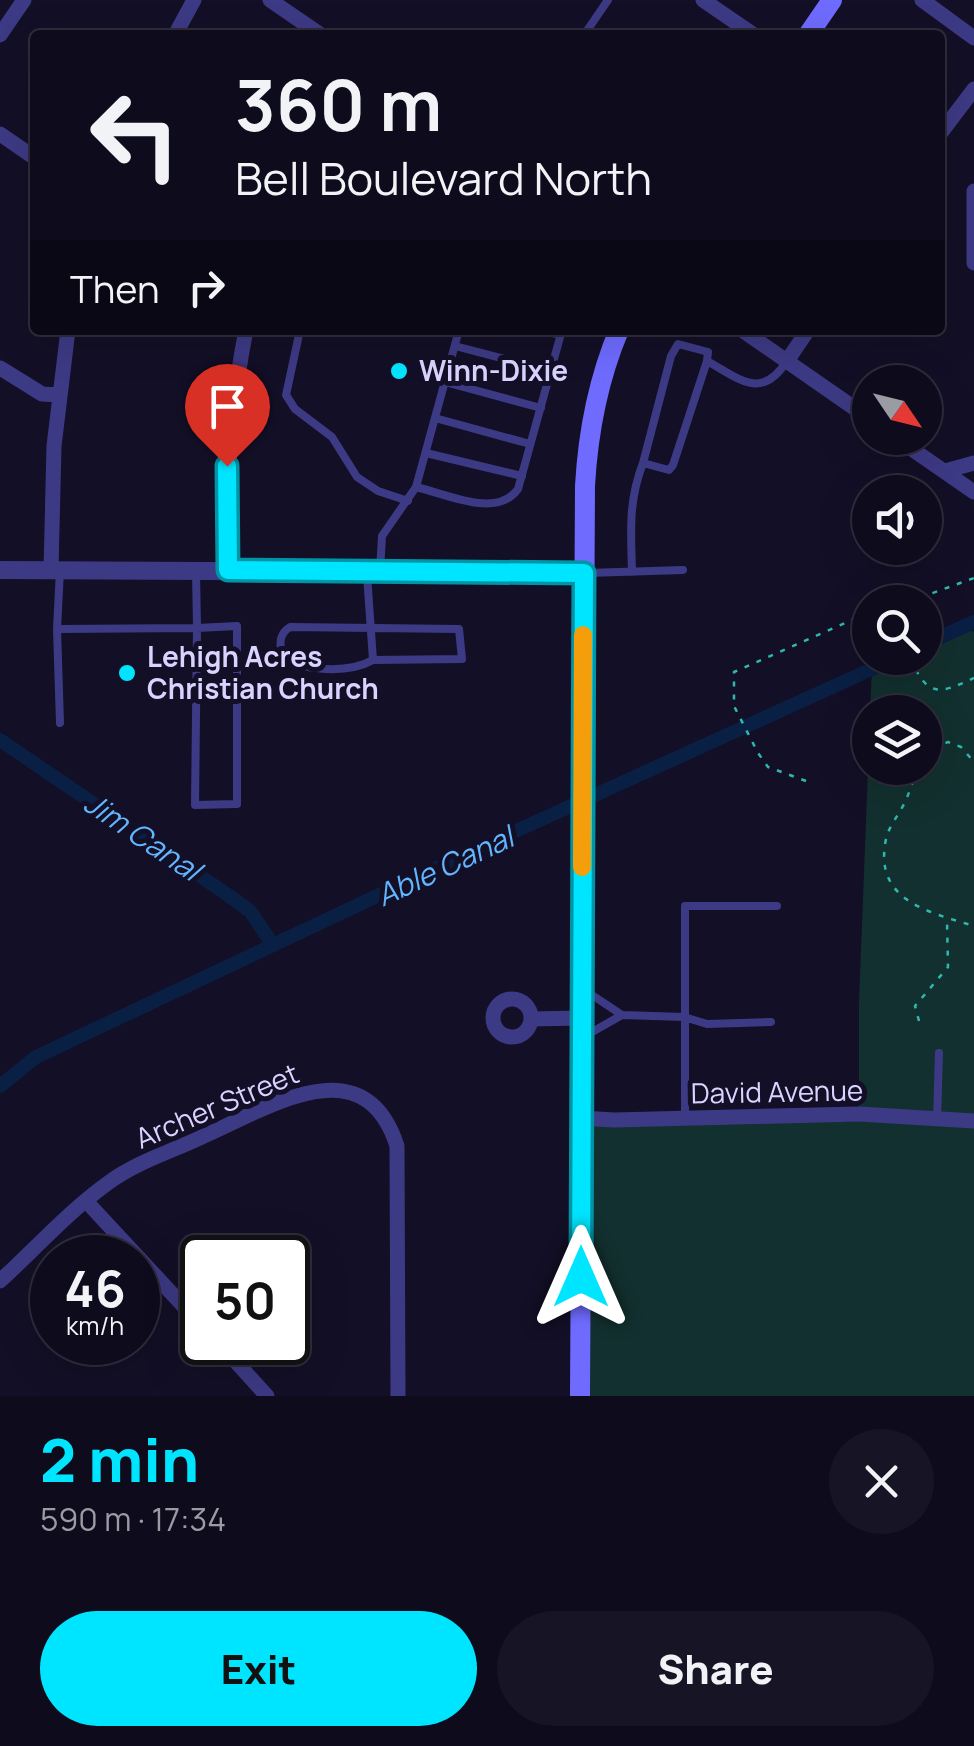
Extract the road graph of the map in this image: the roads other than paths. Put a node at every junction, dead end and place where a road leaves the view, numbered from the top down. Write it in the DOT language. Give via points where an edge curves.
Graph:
graph roads {
  1 [pos="24,0"];
  2 [pos="194,0"];
  3 [pos="270,0"];
  4 [pos="608,0"];
  5 [pos="704,0"];
  6 [pos="832,0"];
  7 [pos="922,0"];
  8 [pos="178,30"];
  9 [pos="315,30"];
  10 [pos="587,30"];
  11 [pos="747,30"];
  12 [pos="811,30"];
  13 [pos="0,35"];
  14 [pos="974,38"];
  15 [pos="974,89"];
  16 [pos="945,127"];
  17 [pos="0,134"];
  18 [pos="30,155"];
  19 [pos="974,191"];
  20 [pos="974,264"];
  21 [pos="67,335"];
  22 [pos="245,335"];
  23 [pos="299,335"];
  24 [pos="458,335"];
  25 [pos="561,335"];
  26 [pos="617,335"];
  27 [pos="749,335"];
  28 [pos="805,335"];
  29 [pos="455,346"];
  30 [pos="707,361"];
  31 [pos="787,362"];
  32 [pos="668,367"];
  33 [pos="0,368"];
  34 [pos="678,370"];
  35 [pos="551,371"];
  36 [pos="688,372"];
  37 [pos="701,376"];
  38 [pos="445,382"];
  39 [pos="664,382"];
  40 [pos="674,384"];
  41 [pos="685,386"];
  42 [pos="697,389"];
  43 [pos="59,395"];
  44 [pos="680,400"];
  45 [pos="692,403"];
  46 [pos="852,407"];
  47 [pos="541,408"];
  48 [pos="667,409"];
  49 [pos="689,415"];
  50 [pos="435,418"];
  51 [pos="674,426"];
  52 [pos="684,429"];
  53 [pos="670,439"];
  54 [pos="680,442"];
  55 [pos="530,444"];
  56 [pos="426,452"];
  57 [pos="666,452"];
  58 [pos="676,455"];
  59 [pos="920,455"];
  60 [pos="974,463"];
  61 [pos="643,464"];
  62 [pos="945,472"];
  63 [pos="522,476"];
  64 [pos="416,486"];
  65 [pos="974,492"];
  66 [pos="408,501"];
  67 [pos="0,570"];
  68 [pos="55,570"];
  69 [pos="196,570"];
  70 [pos="228,570"];
  71 [pos="373,570"];
  72 [pos="682,570"];
  73 [pos="632,572"];
  74 [pos="584,573"];
  75 [pos="196,628"];
  76 [pos="370,628"];
  77 [pos="57,629"];
  78 [pos="372,660"];
  79 [pos="60,723"];
  80 [pos="777,906"];
  81 [pos="582,989"];
  82 [pos="622,1015"];
  83 [pos="684,1017"];
  84 [pos="531,1019"];
  85 [pos="771,1022"];
  86 [pos="581,1028"];
  87 [pos="939,1053"];
  88 [pos="581,1118"];
  89 [pos="685,1118"];
  90 [pos="936,1120"];
  91 [pos="974,1121"];
  92 [pos="86,1202"];
  93 [pos="0,1281"];
  94 [pos="180,1302"];
  95 [pos="239,1365"];
  96 [pos="267,1396"];
  97 [pos="398,1396"];
  98 [pos="580,1396"];
  1 -- 13 [label="street"];
  2 -- 8 [label="street"];
  3 -- 9 [label="street"];
  4 -- 10 [label="lane"];
  5 -- 11 [label="street"];
  6 -- 12 [label="main road"];
  7 -- 14 [label="street"];
  15 -- 16 [label="street"];
  17 -- 18 [label="street"];
  19 -- 20 [label="street"];
  21 -- 43 [label="street"];
  22 -- 70 [label="street" via="230,435"];
  23 -- 66 [label="lane" via="286,395 332,437 357,477"];
  24 -- 29 [label="lane"];
  25 -- 35 [label="lane"];
  26 -- 74 [label="main road" via="591,424"];
  27 -- 31 [label="street"];
  28 -- 31 [label="street"];
  29 -- 35 [label="lane"];
  29 -- 38 [label="lane"];
  30 -- 31 [label="lane" via="761,385"];
  30 -- 32 [label="lane" via="708,352 678,344"];
  30 -- 37 [label="lane"];
  31 -- 46 [label="street"];
  32 -- 34 [label="lane"];
  32 -- 39 [label="lane"];
  33 -- 43 [label="street" via="42,394"];
  35 -- 47 [label="lane"];
  36 -- 37 [label="lane"];
  37 -- 42 [label="lane"];
  38 -- 47 [label="lane"];
  38 -- 50 [label="lane"];
  39 -- 40 [label="lane"];
  39 -- 48 [label="lane"];
  41 -- 42 [label="lane"];
  42 -- 45 [label="lane"];
  43 -- 68 [label="street"];
  44 -- 45 [label="lane"];
  45 -- 49 [label="lane"];
  47 -- 55 [label="lane"];
  48 -- 49 [label="lane"];
  48 -- 61 [label="lane"];
  49 -- 52 [label="lane"];
  50 -- 55 [label="lane"];
  50 -- 56 [label="lane"];
  51 -- 52 [label="lane"];
  52 -- 54 [label="lane"];
  53 -- 54 [label="lane"];
  54 -- 58 [label="lane"];
  55 -- 63 [label="lane"];
  56 -- 63 [label="lane"];
  56 -- 64 [label="lane"];
  57 -- 58 [label="lane"];
  58 -- 61 [label="lane" via="670,470"];
  59 -- 62 [label="street"];
  60 -- 62 [label="street"];
  61 -- 73 [label="lane" via="630,502"];
  62 -- 65 [label="street"];
  63 -- 64 [label="lane" via="504,504"];
  64 -- 66 [label="lane"];
  66 -- 71 [label="lane" via="382,536"];
  67 -- 68 [label="street"];
  68 -- 69 [label="street"];
  68 -- 77 [label="lane"];
  69 -- 70 [label="street"];
  69 -- 75 [label="lane"];
  70 -- 71 [label="street"];
  71 -- 74 [label="street"];
  71 -- 76 [label="lane"];
  72 -- 73 [label="lane"];
  73 -- 74 [label="lane"];
  74 -- 81 [label="main road"];
  75 -- 75 [label="lane" via="237,626 237,804 195,805"];
  75 -- 77 [label="lane"];
  76 -- 78 [label="lane"];
  76 -- 78 [label="lane" via="290,628 280,640 281,654 300,666 359,667"];
  76 -- 78 [label="lane" via="459,628 462,660"];
  77 -- 79 [label="lane"];
  80 -- 83 [label="lane" via="685,906"];
  81 -- 82 [label="lane"];
  81 -- 86 [label="main road"];
  82 -- 83 [label="lane"];
  82 -- 86 [label="lane"];
  83 -- 85 [label="lane" via="706,1024"];
  83 -- 89 [label="lane"];
  84 -- 86 [label="street"];
  86 -- 88 [label="main road"];
  87 -- 90 [label="lane"];
  88 -- 89 [label="street, David Avenue"];
  88 -- 98 [label="main road"];
  89 -- 90 [label="street, David Avenue" via="858,1114"];
  90 -- 91 [label="street, David Avenue"];
  92 -- 93 [label="street, Archer Street"];
  92 -- 94 [label="street"];
  92 -- 97 [label="street, Archer Street" via="125,1172 296,1095 330,1088 361,1098 383,1116 397,1146"];
  95 -- 96 [label="street"];
}
